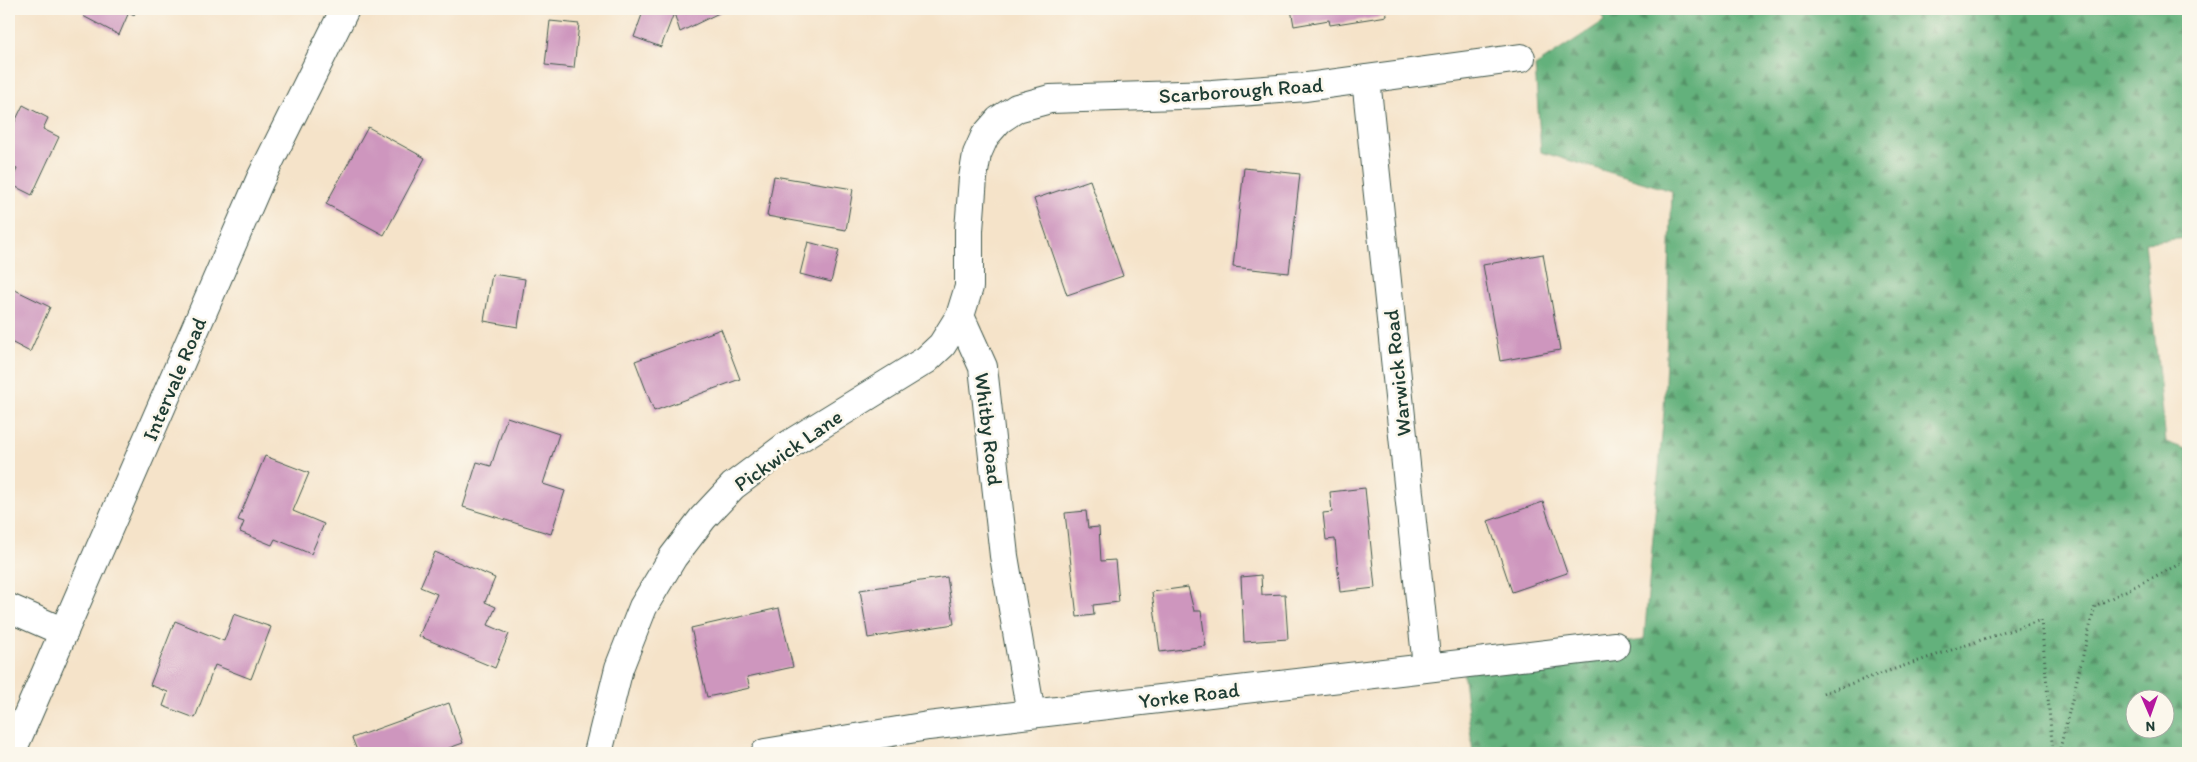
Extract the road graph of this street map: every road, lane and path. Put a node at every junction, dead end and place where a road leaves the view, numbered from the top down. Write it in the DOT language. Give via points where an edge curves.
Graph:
graph roads {
  1 [pos="345,9"];
  2 [pos="1521,58"];
  3 [pos="1366,79"];
  4 [pos="960,316"];
  5 [pos="2188,560"];
  6 [pos="9,608"];
  7 [pos="64,632"];
  8 [pos="1615,646"];
  9 [pos="1427,666"];
  10 [pos="1823,693"];
  11 [pos="1031,714"];
  12 [pos="12,753"];
  13 [pos="598,753"];
  14 [pos="765,753"];
  15 [pos="2053,753"];
  16 [pos="2058,753"];
  1 -- 7 [label="street, Intervale Road" via="260,180"];
  2 -- 3 [label="street, Scarborough Road"];
  3 -- 4 [label="street, Scarborough Road" via="1212,94 1050,99 1017,108 999,120 985,136 980,148 973,178 969,287"];
  3 -- 9 [label="street, Warwick Road"];
  4 -- 11 [label="street, Whitby Road" via="983,367 1004,556"];
  4 -- 13 [label="street, Pickwick Lane" via="942,345 926,360 785,447 734,486 703,518 673,557 643,607 618,668"];
  5 -- 16 [label="path" via="2095,606"];
  6 -- 7 [label="street"];
  7 -- 12 [label="street, Intervale Road"];
  8 -- 9 [label="street, Yorke Road"];
  9 -- 11 [label="street, Yorke Road"];
  10 -- 15 [label="path" via="2041,620"];
  11 -- 14 [label="street, Yorke Road" via="928,726"];
}
